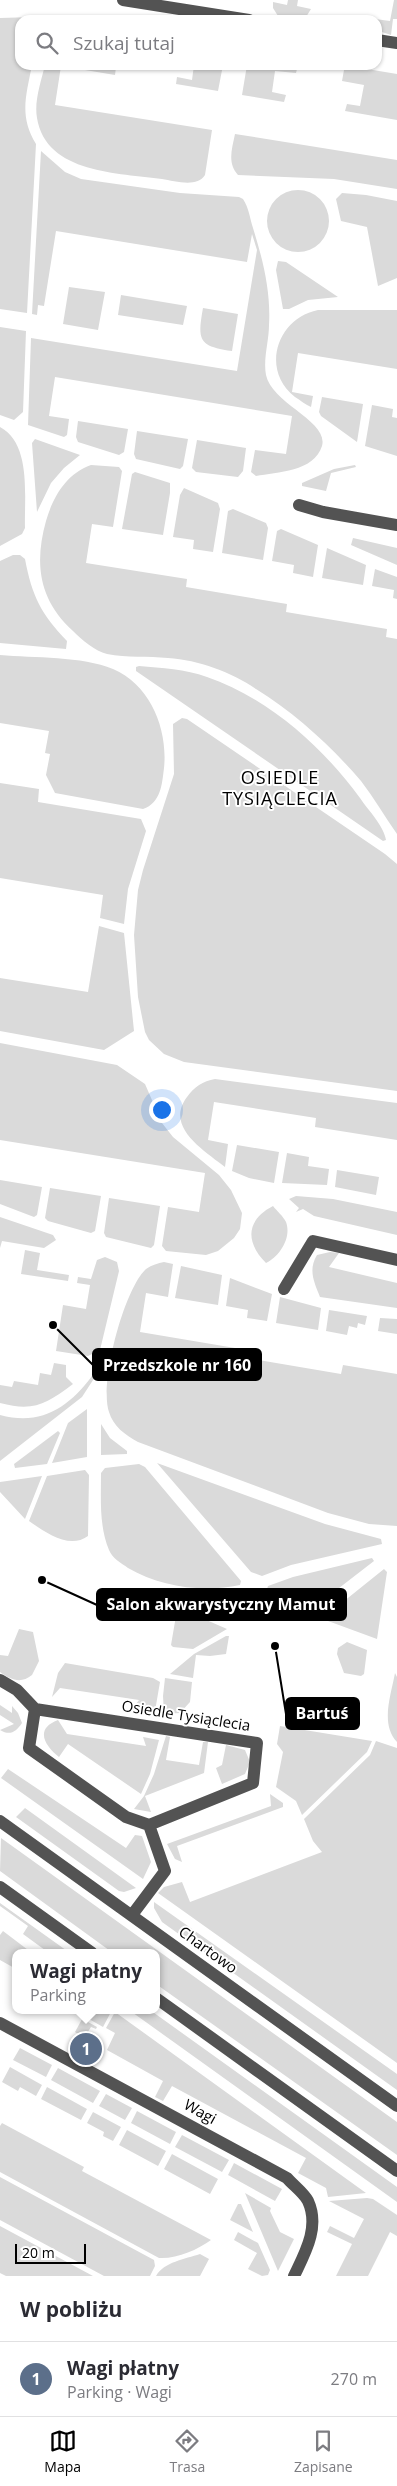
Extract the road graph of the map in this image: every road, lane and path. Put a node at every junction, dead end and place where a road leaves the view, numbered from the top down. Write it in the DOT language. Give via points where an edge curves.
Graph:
graph roads {
  1 [pos="122,0"];
  2 [pos="217,15"];
  3 [pos="382,41"];
  4 [pos="397,43"];
  5 [pos="299,505"];
  6 [pos="397,525"];
  7 [pos="397,1260"];
  8 [pos="284,1289"];
  9 [pos="0,1680"];
  10 [pos="35,1709"];
  11 [pos="0,1821"];
  12 [pos="149,1825"];
  13 [pos="0,1886"];
  14 [pos="132,1915"];
  15 [pos="87,1949"];
  16 [pos="160,2001"];
  17 [pos="0,2023"];
  18 [pos="397,2106"];
  19 [pos="397,2172"];
  20 [pos="294,2276"];
  1 -- 2 [label="street"];
  3 -- 4 [label="street"];
  5 -- 6 [label="street"];
  7 -- 8 [label="street" via="313,1241"];
  9 -- 10 [label="street" via="17,1690"];
  10 -- 12 [label="street" via="29,1748 126,1817"];
  10 -- 12 [label="street, Osiedle Tysiąclecia" via="257,1743 253,1783"];
  11 -- 14 [label="street, Chartowo"];
  12 -- 14 [label="street" via="165,1871"];
  13 -- 15 [label="street"];
  14 -- 18 [label="street, Chartowo"];
  16 -- 19 [label="street"];
  17 -- 20 [label="street, Wagi" via="286,2178 308,2200 313,2221 309,2246"];
}
